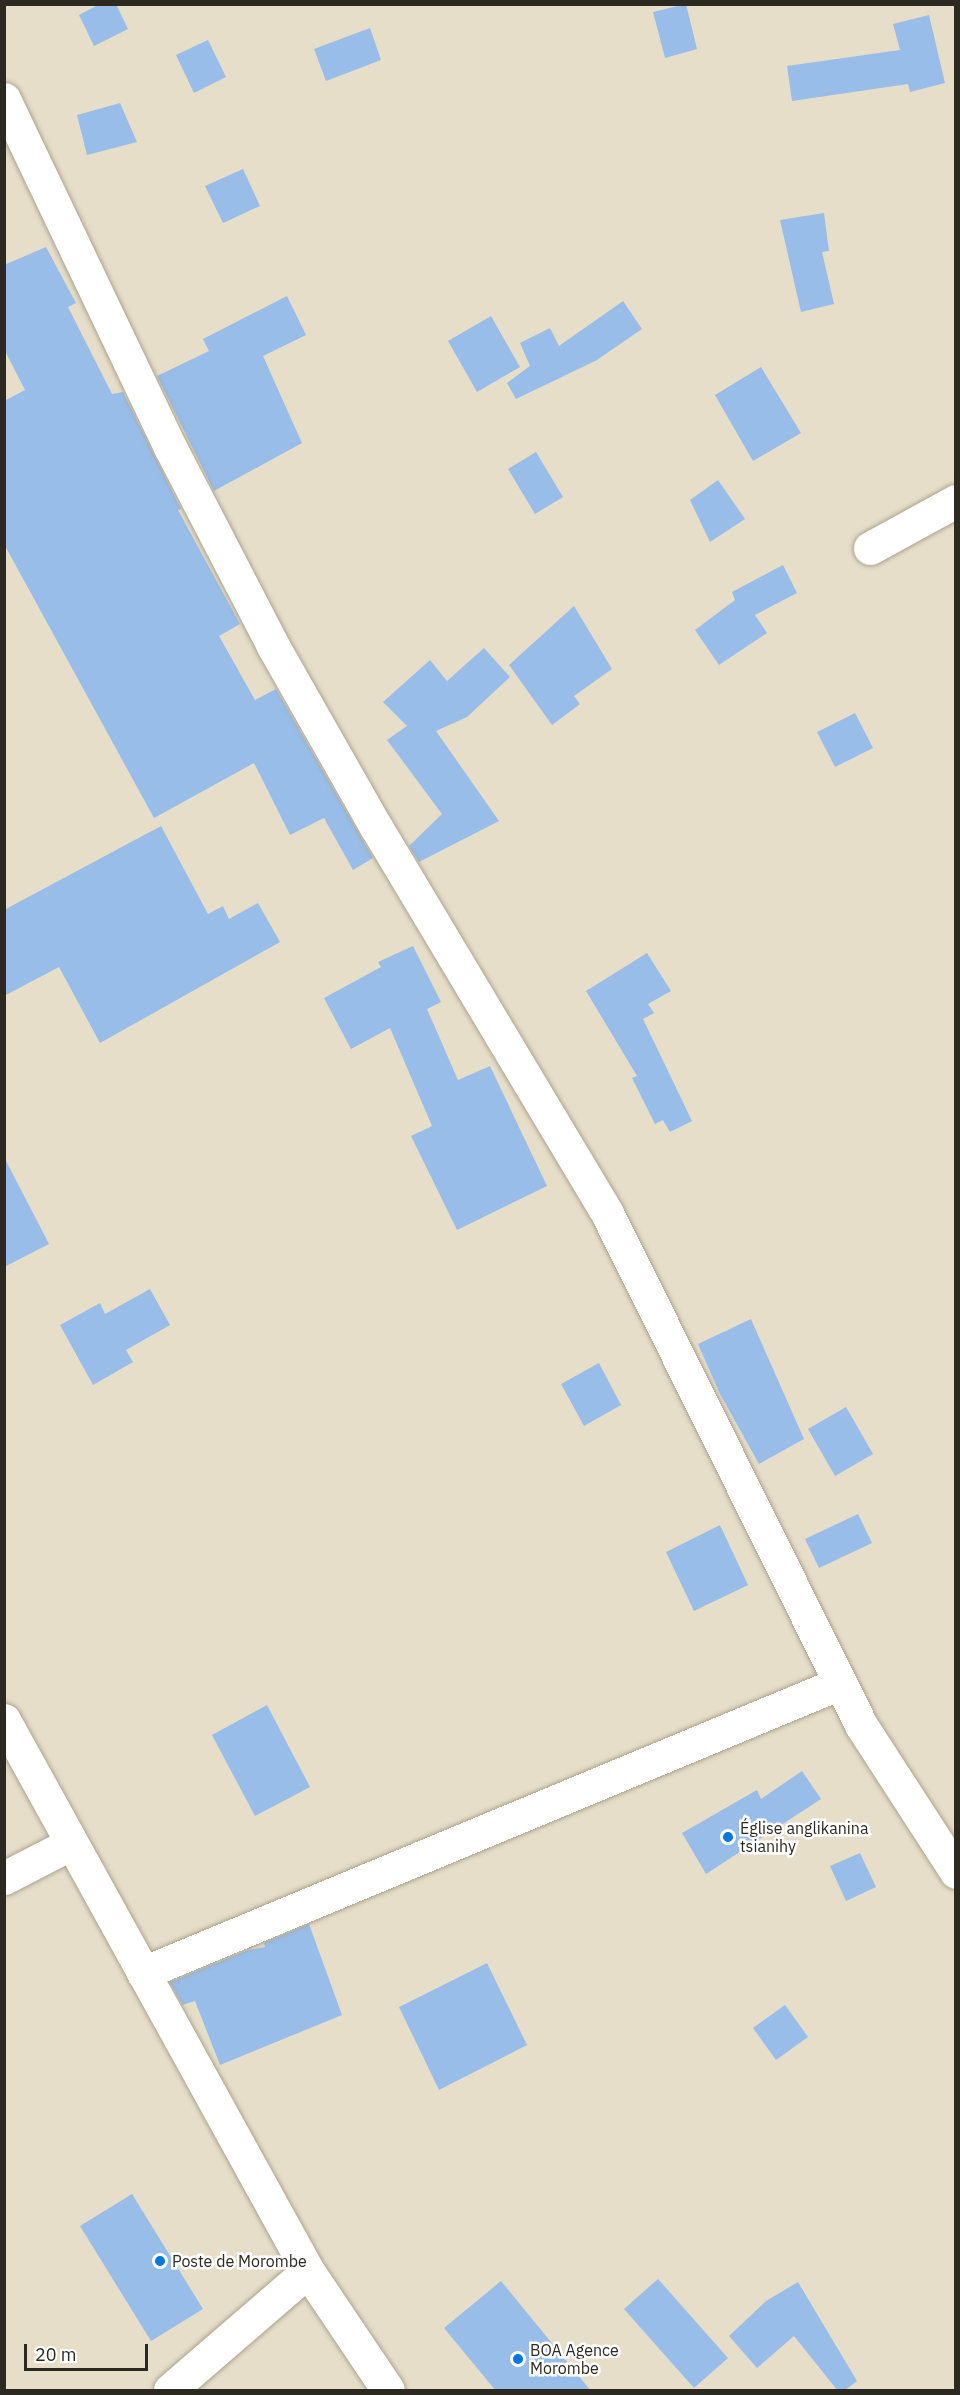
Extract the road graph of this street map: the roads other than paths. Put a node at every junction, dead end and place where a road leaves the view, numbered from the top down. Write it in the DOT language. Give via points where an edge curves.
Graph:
graph roads {
  1 [pos="4,99"];
  2 [pos="956,501"];
  3 [pos="870,548"];
  4 [pos="840,1683"];
  5 [pos="4,1720"];
  6 [pos="70,1844"];
  7 [pos="956,1872"];
  8 [pos="4,1878"];
  9 [pos="143,1973"];
  10 [pos="308,2271"];
  11 [pos="170,2391"];
  12 [pos="388,2391"];
  1 -- 4 [label="street" via="170,447 273,646 376,827 608,1213"];
  2 -- 3 [label="street"];
  4 -- 7 [label="street" via="861,1725"];
  4 -- 9 [label="street"];
  5 -- 6 [label="street"];
  6 -- 8 [label="street"];
  6 -- 9 [label="street"];
  9 -- 10 [label="street"];
  10 -- 11 [label="street"];
  10 -- 12 [label="street"];
}
